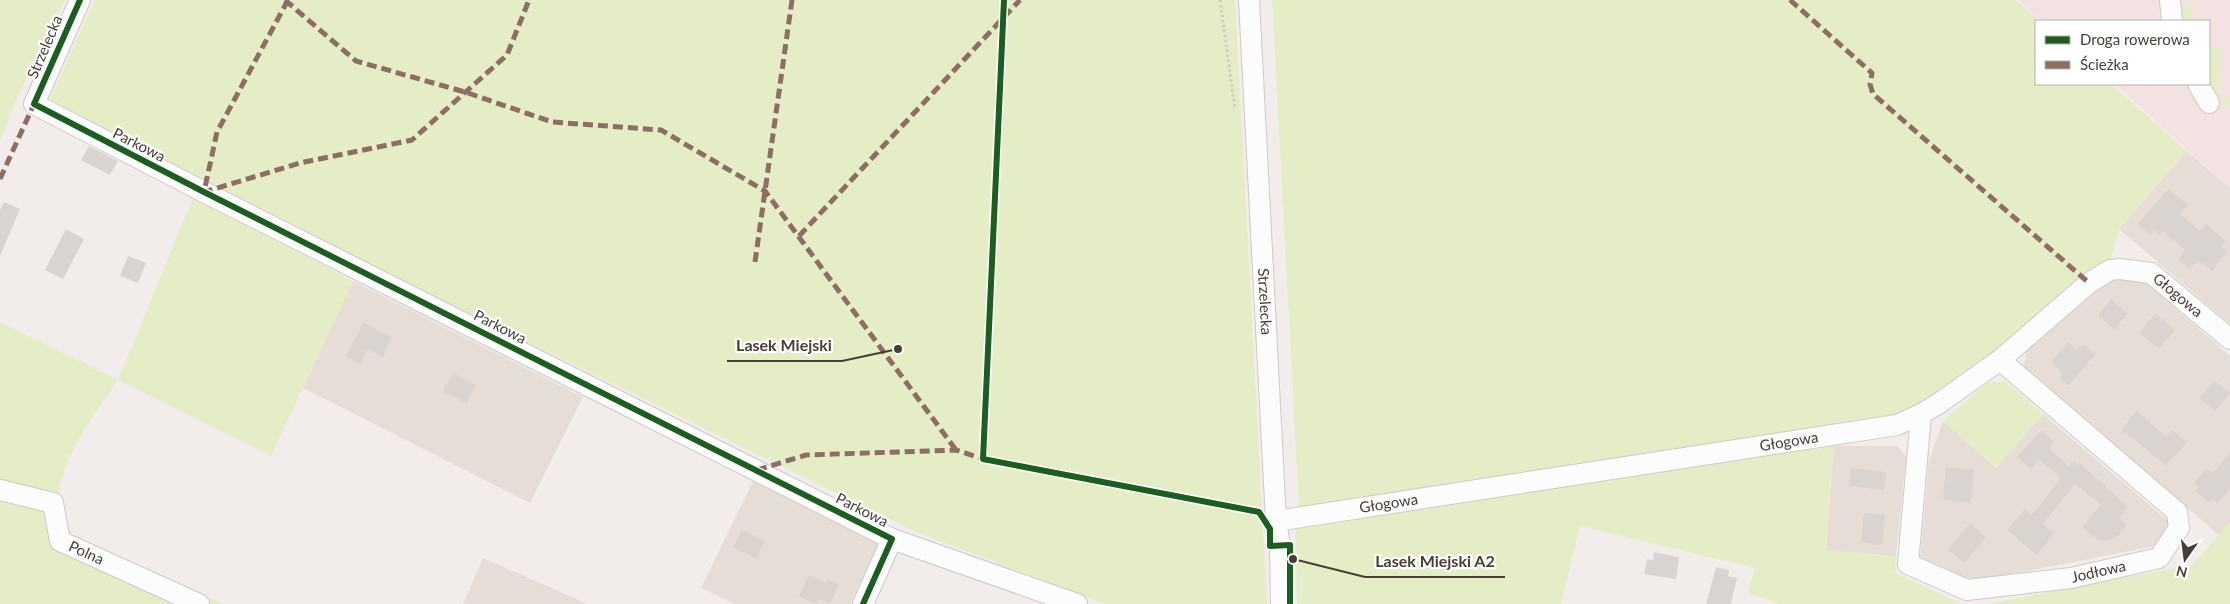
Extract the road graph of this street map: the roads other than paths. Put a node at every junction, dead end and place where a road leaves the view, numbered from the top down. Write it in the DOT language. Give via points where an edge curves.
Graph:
graph roads {
  1 [pos="80,0"];
  2 [pos="1249,0"];
  3 [pos="2170,0"];
  4 [pos="2172,20"];
  5 [pos="2199,85"];
  6 [pos="2209,103"];
  7 [pos="34,104"];
  8 [pos="2230,339"];
  9 [pos="2000,360"];
  10 [pos="1921,414"];
  11 [pos="0,490"];
  12 [pos="1276,521"];
  13 [pos="892,539"];
  14 [pos="199,604"];
  15 [pos="863,604"];
  16 [pos="1076,604"];
  17 [pos="1281,604"];
  1 -- 7 [label="street, Strzelecka"];
  2 -- 12 [label="street, Strzelecka"];
  3 -- 4 [label="street"];
  5 -- 6 [label="street"];
  7 -- 13 [label="street, Parkowa"];
  8 -- 9 [label="street, Głogowa" via="2151,273 2120,268 2110,270 2089,284"];
  9 -- 10 [label="street, Głogowa"];
  9 -- 10 [label="street, Jodłowa" via="2177,512 2179,528 2159,558 2070,578 1967,590 1908,564"];
  10 -- 12 [label="street, Głogowa" via="1897,425"];
  11 -- 14 [label="street, Polna" via="53,503 60,541"];
  12 -- 17 [label="street, Strzelecka"];
  13 -- 15 [label="street, Parkowa"];
  13 -- 16 [label="street"];
}
